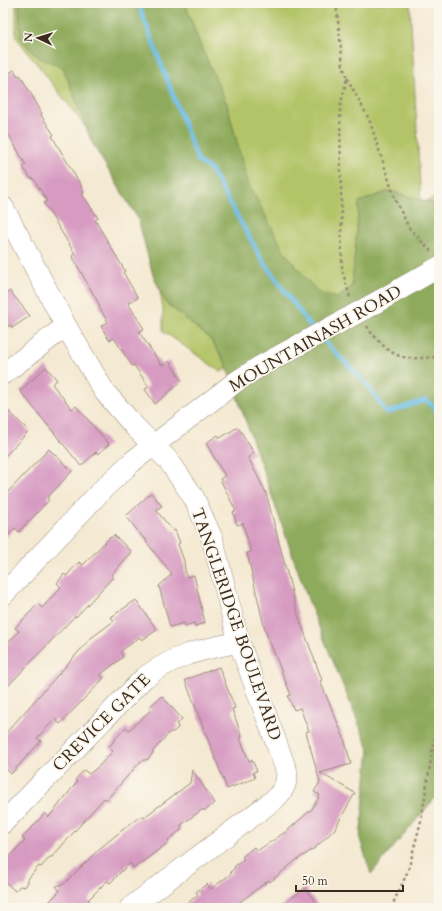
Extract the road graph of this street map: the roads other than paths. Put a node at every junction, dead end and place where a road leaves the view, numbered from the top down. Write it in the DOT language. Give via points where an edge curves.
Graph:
graph roads {
  1 [pos="3,207"];
  2 [pos="436,260"];
  3 [pos="66,326"];
  4 [pos="3,374"];
  5 [pos="153,445"];
  6 [pos="3,595"];
  7 [pos="239,642"];
  8 [pos="3,823"];
  9 [pos="130,908"];
  1 -- 3 [label="street, TANGLERIDGE BOULEVARD"];
  2 -- 5 [label="street, MOUNTAINASH ROAD, bridge" via="386,297 237,381"];
  3 -- 4 [label="street"];
  3 -- 5 [label="street, TANGLERIDGE BOULEVARD" via="104,391"];
  5 -- 6 [label="street, MOUNTAINASH ROAD" via="103,489"];
  5 -- 7 [label="street, TANGLERIDGE BOULEVARD" via="184,482 204,517 212,538"];
  7 -- 8 [label="street, CREVICE GATE" via="181,656 163,664 144,678"];
  7 -- 9 [label="street, TANGLERIDGE BOULEVARD" via="288,772 287,781 275,799"];
}
